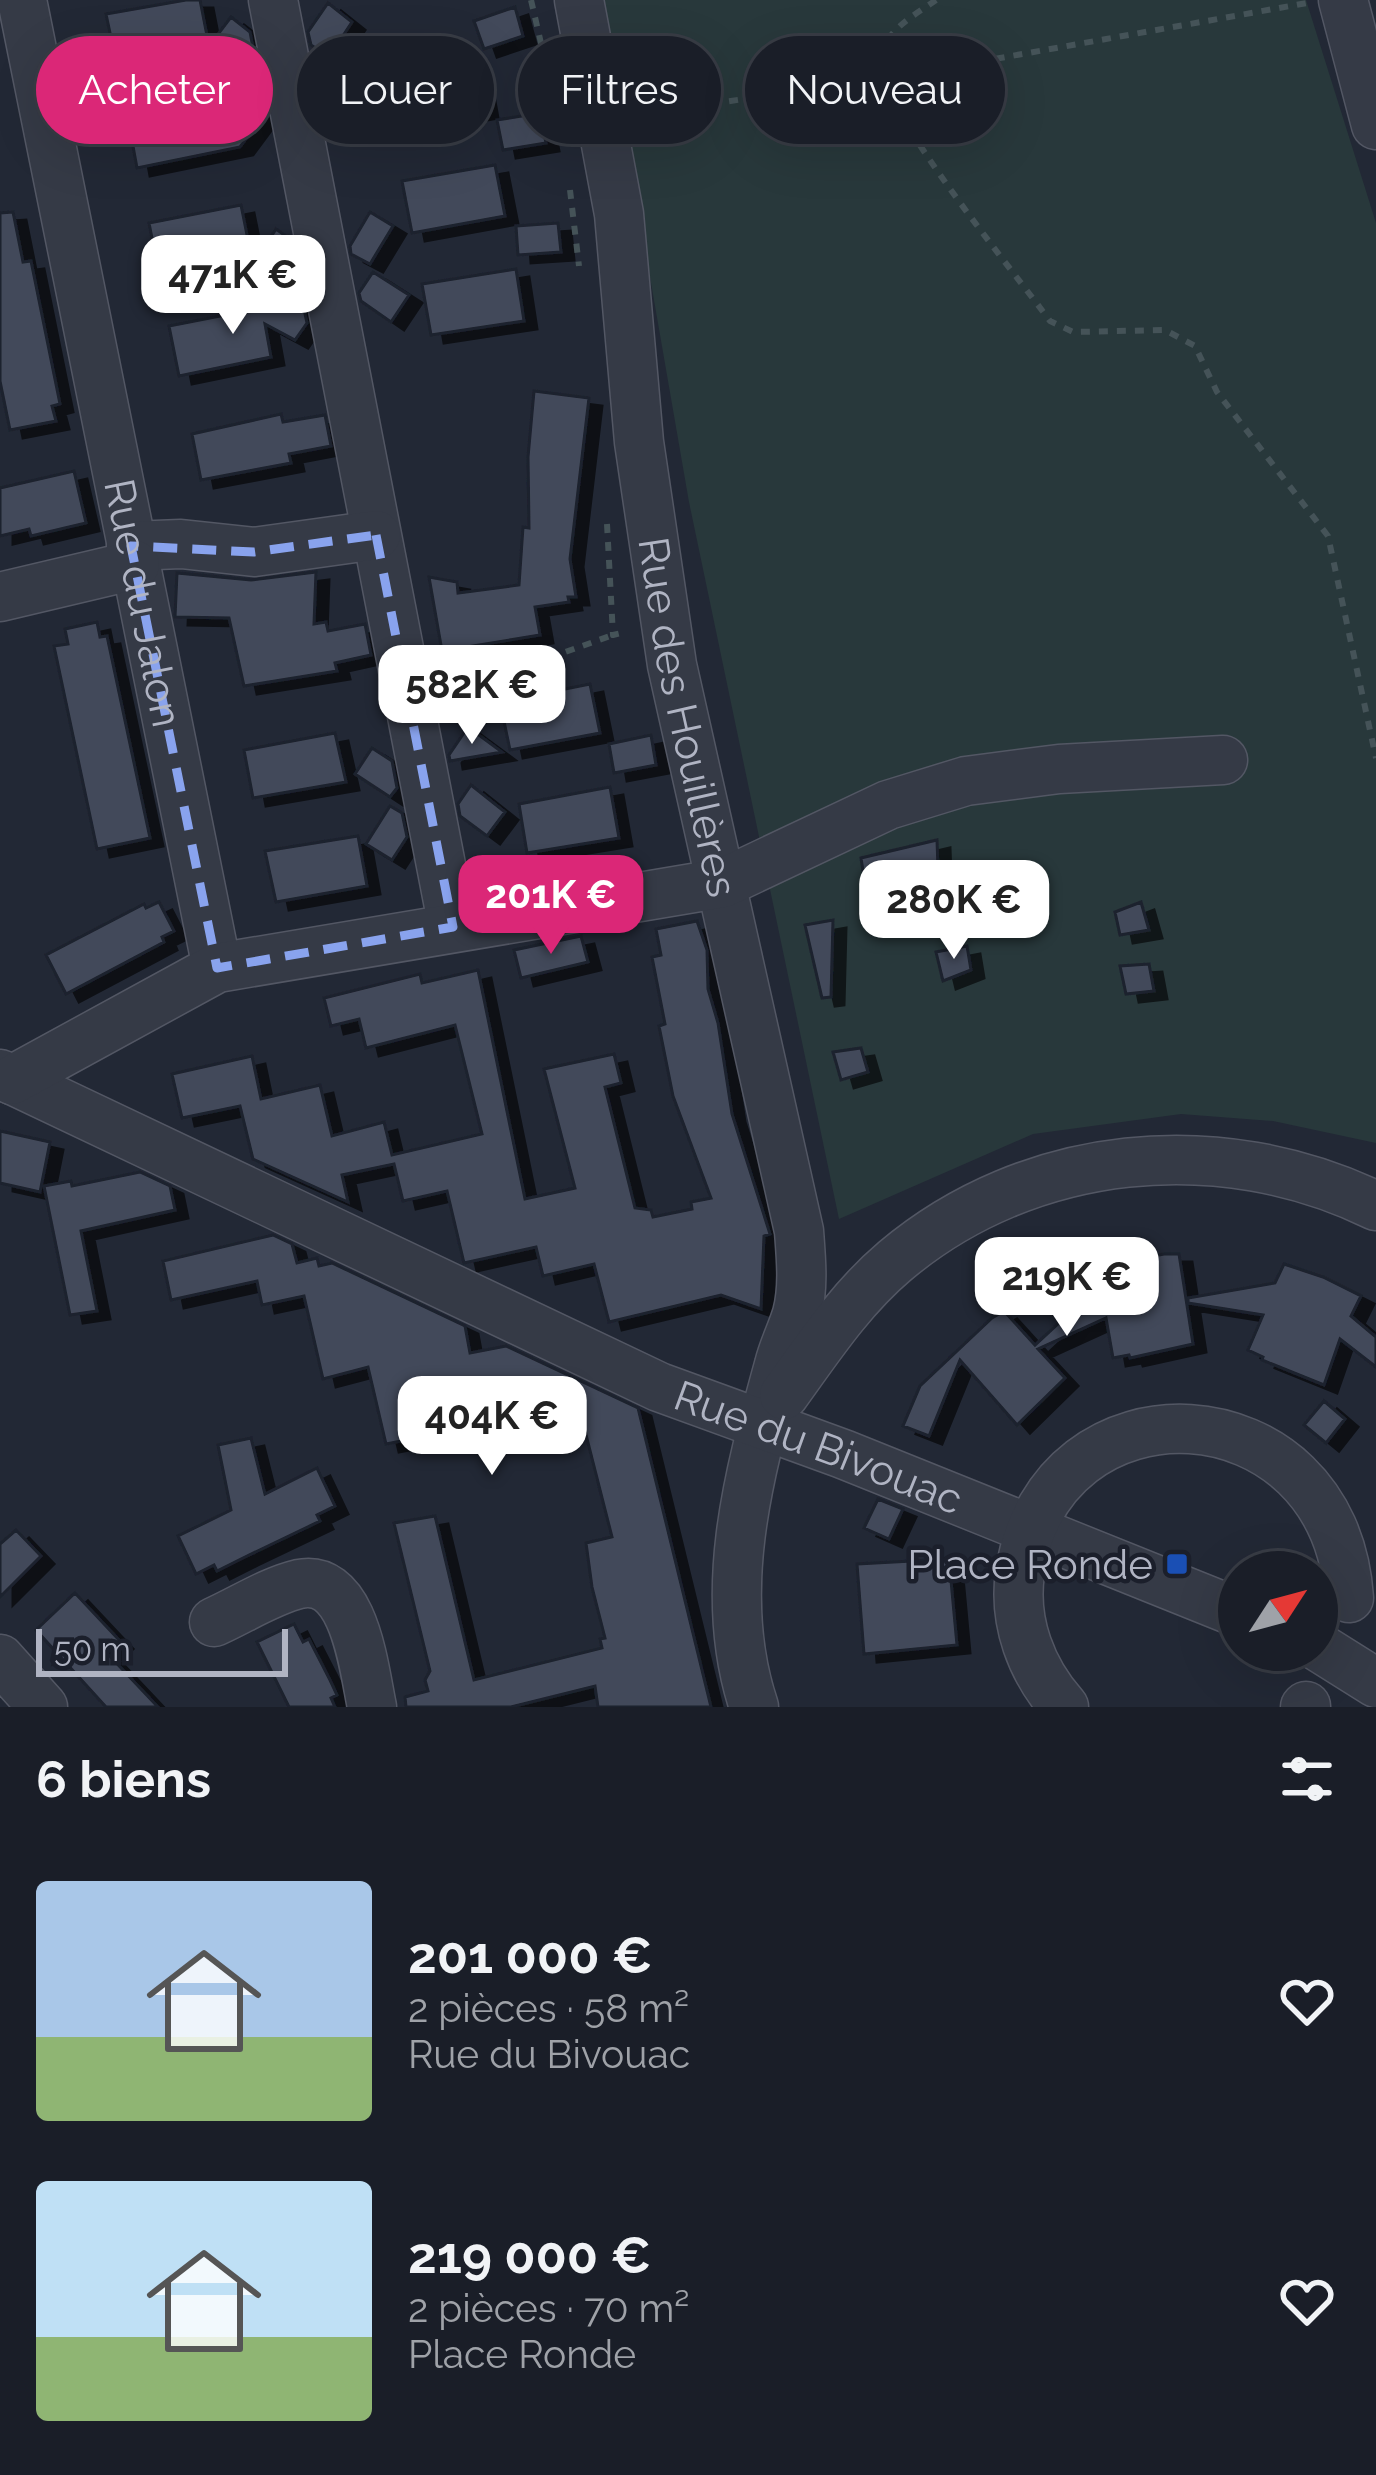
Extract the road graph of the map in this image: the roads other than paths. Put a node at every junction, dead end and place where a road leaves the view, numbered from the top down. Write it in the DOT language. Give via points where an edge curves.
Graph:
graph roads {
  1 [pos="22,0"];
  2 [pos="273,0"];
  3 [pos="579,0"];
  4 [pos="1343,0"];
  5 [pos="1376,125"];
  6 [pos="376,535"];
  7 [pos="133,555"];
  8 [pos="0,597"];
  9 [pos="1223,760"];
  10 [pos="723,883"];
  11 [pos="453,927"];
  12 [pos="217,968"];
  13 [pos="6,1077"];
  14 [pos="1376,1206"];
  15 [pos="764,1423"];
  16 [pos="1031,1529"];
  17 [pos="1349,1598"];
  18 [pos="1218,1605"];
  19 [pos="214,1622"];
  20 [pos="0,1659"];
  21 [pos="1338,1660"];
  22 [pos="1376,1684"];
  23 [pos="43,1707"];
  24 [pos="373,1707"];
  25 [pos="754,1707"];
  26 [pos="1064,1707"];
  1 -- 7 [label="street, Rue du Jalon"];
  2 -- 6 [label="street"];
  3 -- 10 [label="street, Rue des Houillères" via="622,230 639,442 665,623"];
  4 -- 5 [label="street"];
  6 -- 7 [label="street" via="254,552 181,544"];
  6 -- 11 [label="street"];
  7 -- 8 [label="street"];
  7 -- 12 [label="street, Rue du Jalon"];
  9 -- 10 [label="street, Rue du Bivouac" via="966,781 888,805"];
  10 -- 11 [label="street, Rue du Bivouac"];
  10 -- 15 [label="street, Rue des Houillères" via="800,1231 797,1314"];
  11 -- 12 [label="street, Rue du Bivouac"];
  12 -- 13 [label="street, Rue du Bivouac"];
  13 -- 15 [label="street, Rue du Bivouac" via="659,1387"];
  14 -- 15 [label="street" via="1303,1178 1220,1162 1133,1160 1052,1176 960,1216 893,1262"];
  15 -- 16 [label="street, Rue du Bivouac"];
  15 -- 25 [label="street, Rue des Houillères" via="734,1583 739,1655"];
  16 -- 17 [label="street" via="1064,1478 1114,1443 1173,1428 1233,1436 1309,1485 1340,1538"];
  16 -- 18 [label="street, Rue du Bivouac"];
  16 -- 26 [label="street" via="1019,1614 1036,1669"];
  19 -- 24 [label="street" via="303,1583 325,1586 352,1622"];
  20 -- 23 [label="street"];
  21 -- 22 [label="street"];
}
